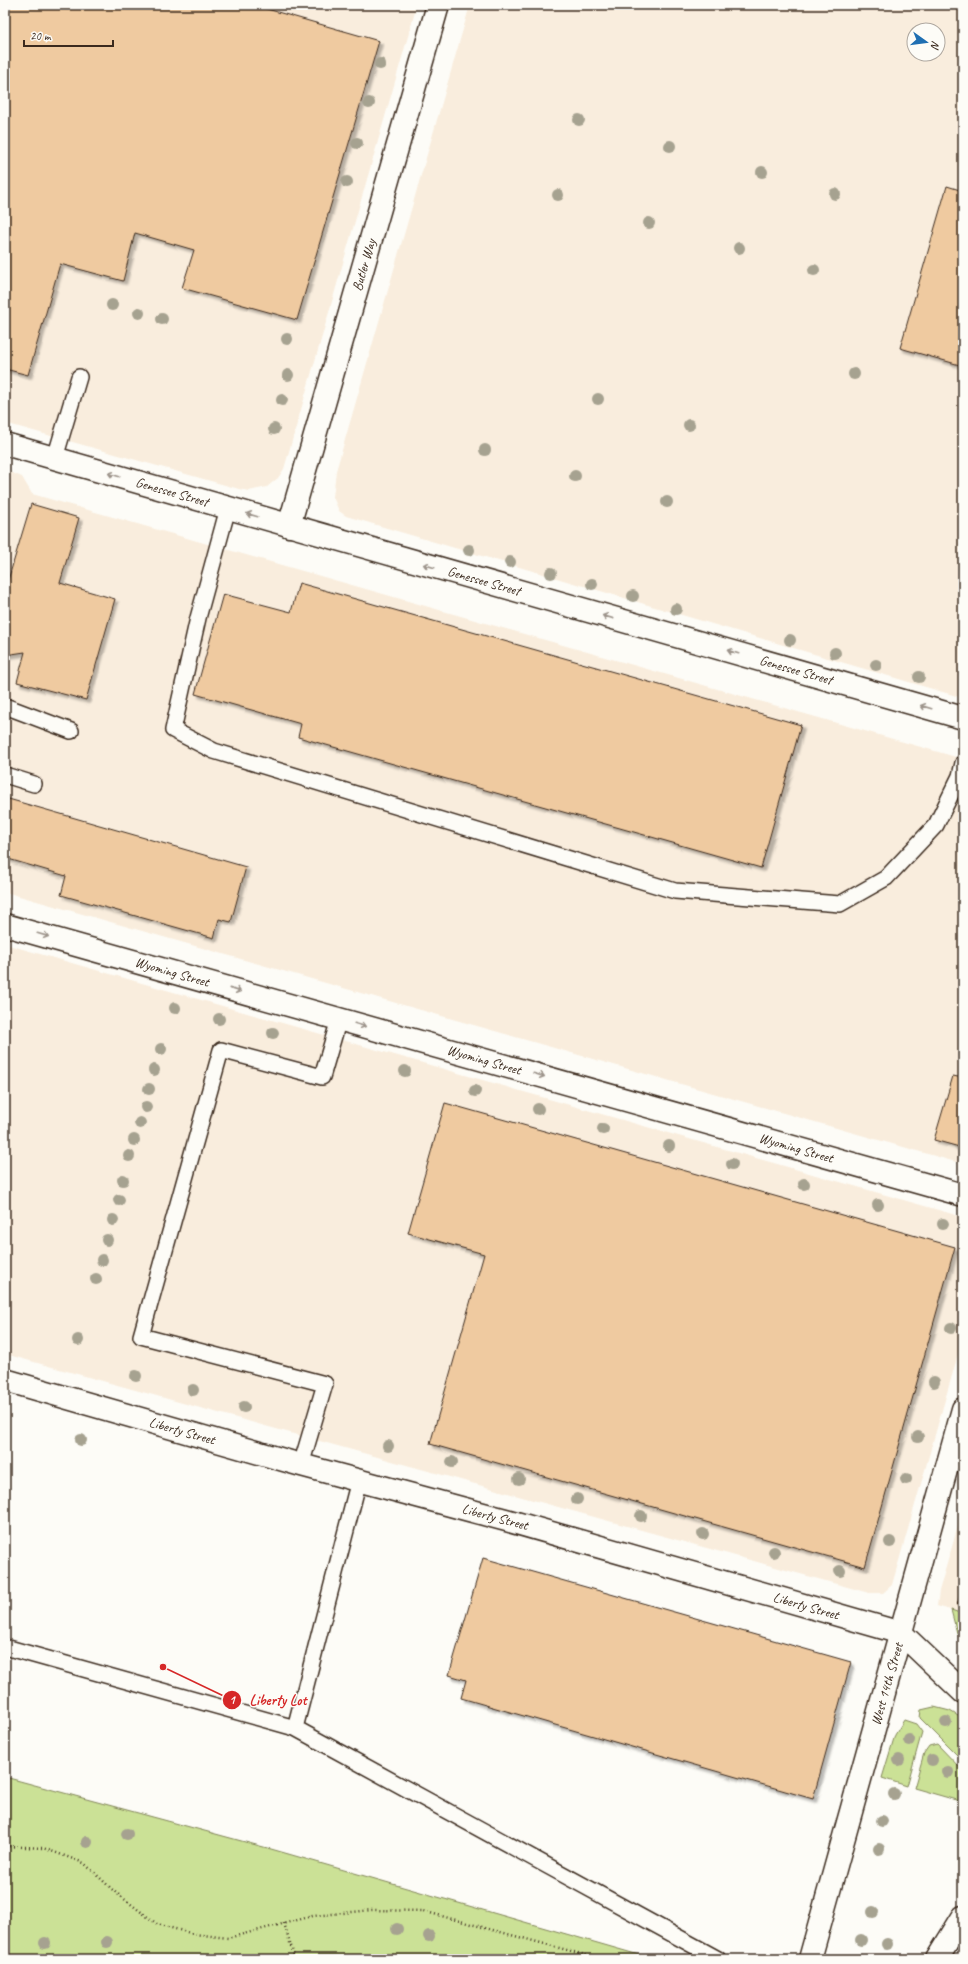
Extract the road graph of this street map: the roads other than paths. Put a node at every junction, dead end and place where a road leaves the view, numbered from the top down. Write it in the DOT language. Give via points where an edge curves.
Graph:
graph roads {
  1 [pos="438,5"];
  2 [pos="79,377"];
  3 [pos="5,444"];
  4 [pos="55,458"];
  5 [pos="228,508"];
  6 [pos="289,526"];
  7 [pos="5,706"];
  8 [pos="963,718"];
  9 [pos="71,731"];
  10 [pos="963,763"];
  11 [pos="5,775"];
  12 [pos="34,784"];
  13 [pos="5,925"];
  14 [pos="339,1019"];
  15 [pos="963,1195"];
  16 [pos="5,1380"];
  17 [pos="963,1409"];
  18 [pos="301,1465"];
  19 [pos="359,1480"];
  20 [pos="901,1633"];
  21 [pos="5,1647"];
  22 [pos="963,1692"];
  23 [pos="295,1728"];
  24 [pos="963,1916"];
  25 [pos="718,1959"];
  26 [pos="810,1959"];
  27 [pos="937,1959"];
  1 -- 6 [label="main road, Butler Way"];
  2 -- 4 [label="lane"];
  3 -- 4 [label="main road, Genessee Street"];
  5 -- 4 [label="main road, Genessee Street, one-way"];
  6 -- 5 [label="main road, Genessee Street, one-way"];
  5 -- 10 [label="lane" via="198,618 173,730 214,751 675,891 840,904 886,878 936,825 960,776"];
  8 -- 6 [label="main road, Genessee Street, one-way"];
  7 -- 9 [label="lane"];
  11 -- 12 [label="lane"];
  13 -- 14 [label="main road, Wyoming Street, one-way"];
  14 -- 15 [label="main road, Wyoming Street, one-way"];
  14 -- 18 [label="lane" via="322,1077 221,1050 141,1336 325,1384"];
  16 -- 18 [label="main road, Liberty Street"];
  17 -- 20 [label="main road, West 14th Street"];
  18 -- 19 [label="main road, Liberty Street"];
  19 -- 20 [label="main road, Liberty Street"];
  19 -- 23 [label="lane"];
  20 -- 22 [label="main road, Liberty Street"];
  20 -- 26 [label="main road, West 14th Street"];
  21 -- 23 [label="lane"];
  23 -- 25 [label="lane"];
  24 -- 27 [label="main road"];
}
